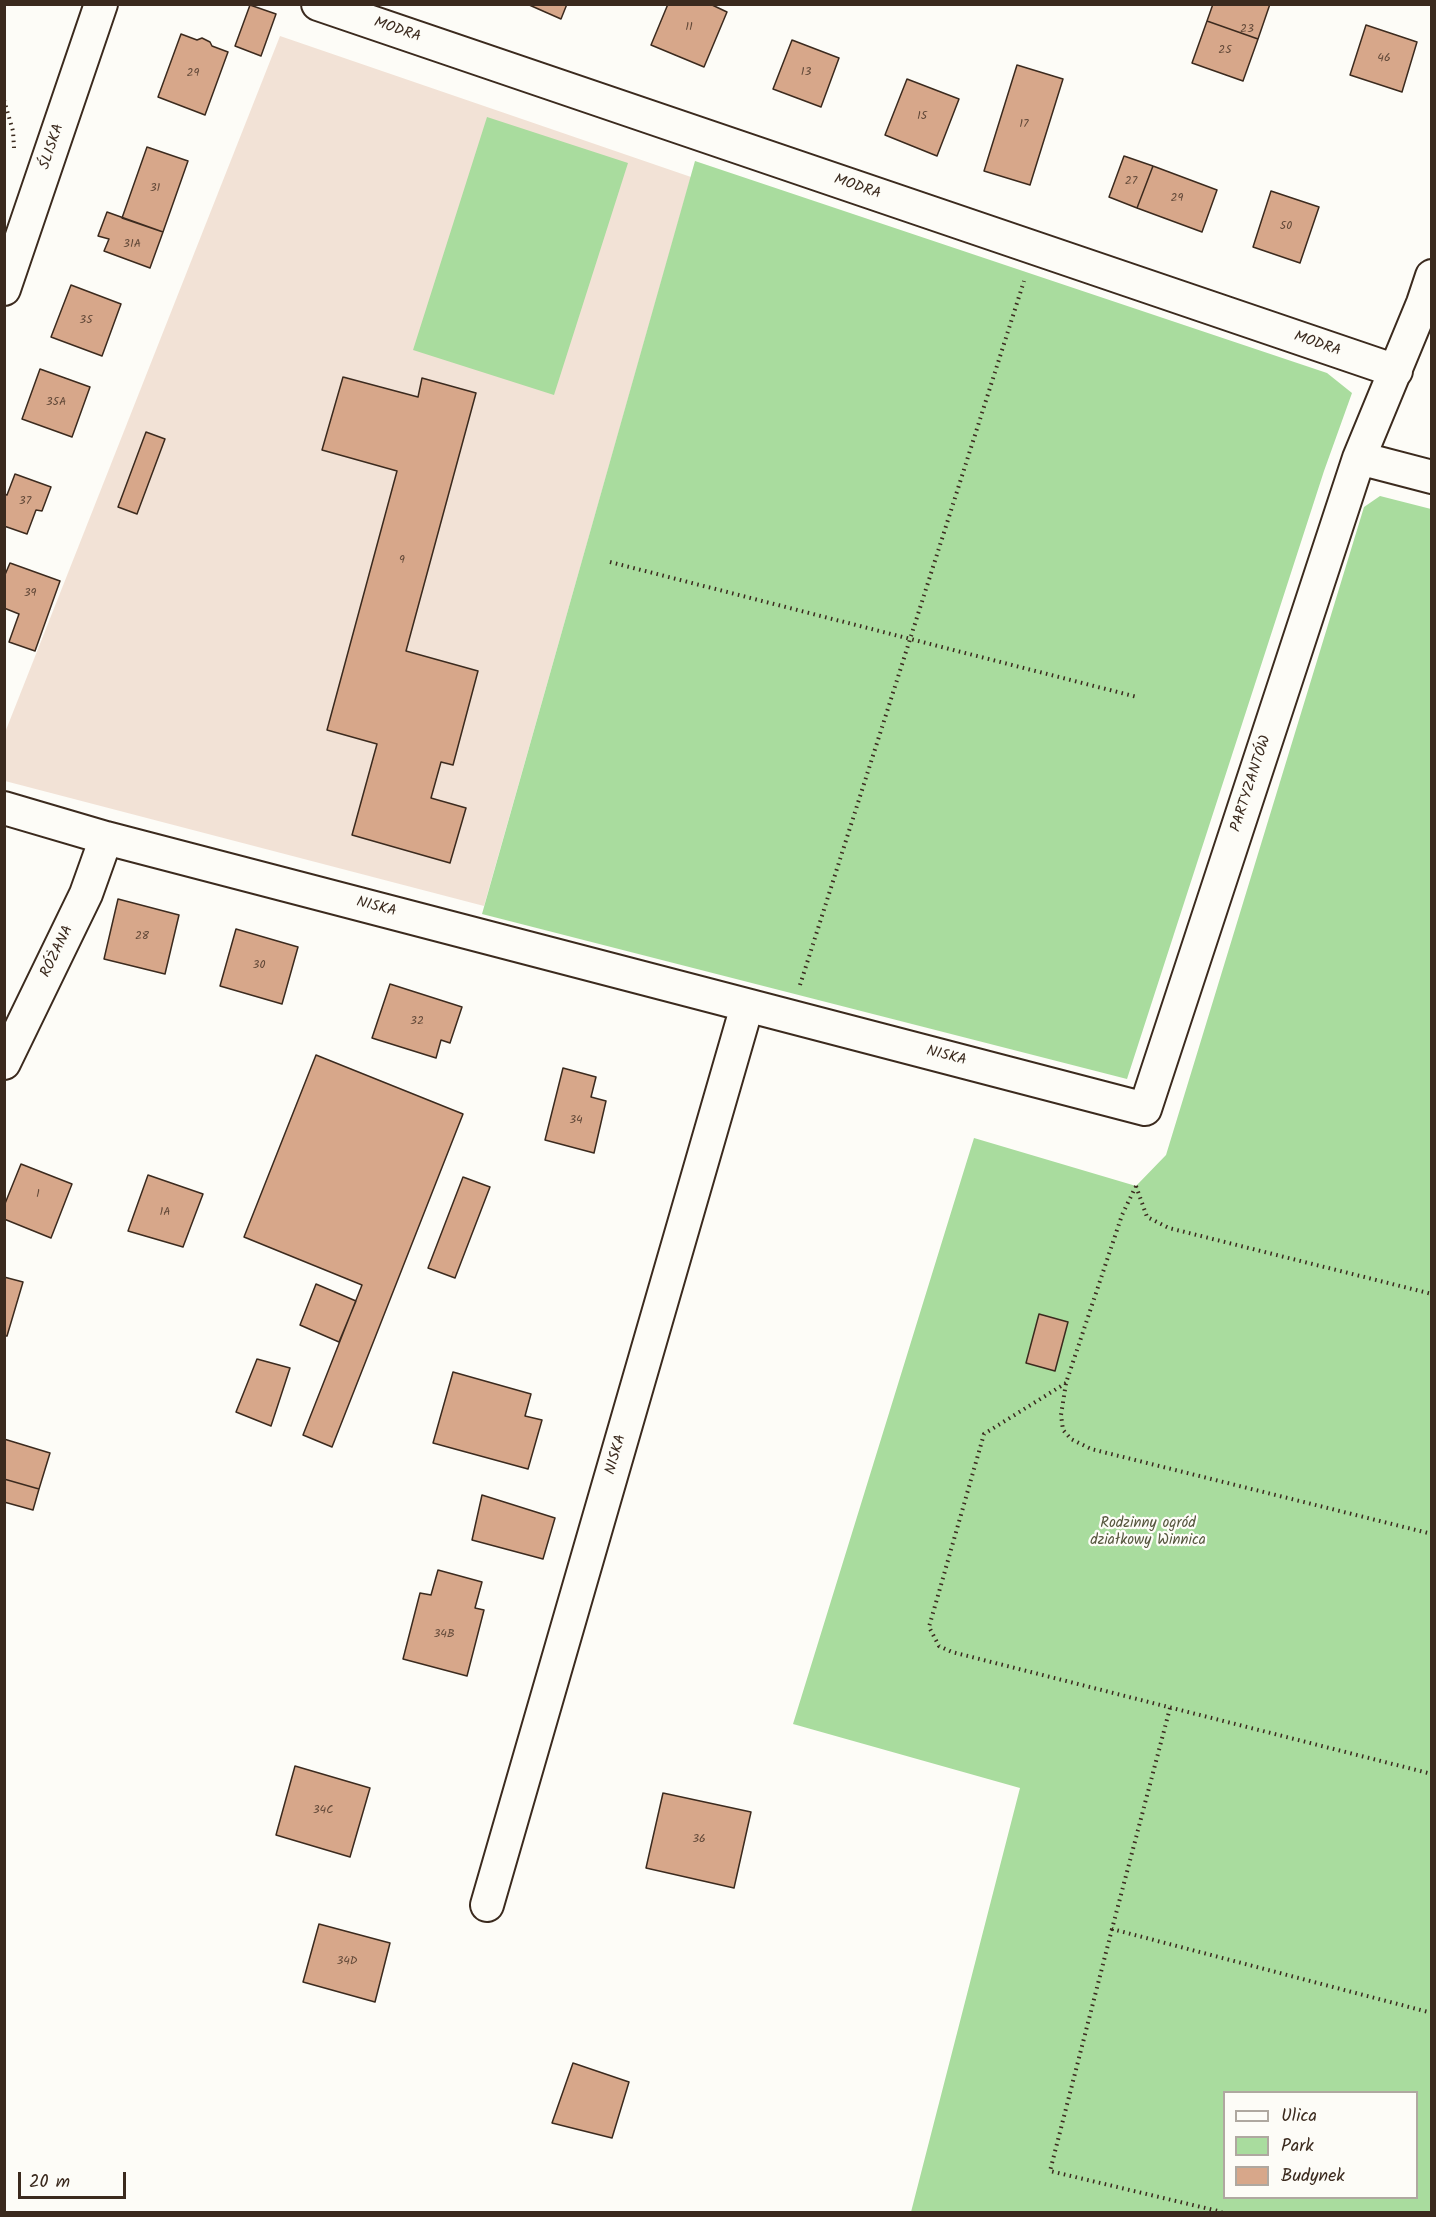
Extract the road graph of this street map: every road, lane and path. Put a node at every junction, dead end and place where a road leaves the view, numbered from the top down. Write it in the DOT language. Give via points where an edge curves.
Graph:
graph roads {
  1 [pos="101,4"];
  2 [pos="318,4"];
  3 [pos="4,100"];
  4 [pos="14,151"];
  5 [pos="1032,248"];
  6 [pos="1431,276"];
  7 [pos="4,289"];
  8 [pos="1396,371"];
  9 [pos="1359,458"];
  10 [pos="1431,477"];
  11 [pos="610,562"];
  12 [pos="910,639"];
  13 [pos="1137,697"];
  14 [pos="4,808"];
  15 [pos="106,838"];
  16 [pos="747,1006"];
  17 [pos="791,1017"];
  18 [pos="4,1063"];
  19 [pos="1145,1109"];
  20 [pos="1431,1294"];
  21 [pos="1066,1383"];
  22 [pos="1431,1534"];
  23 [pos="1170,1708"];
  24 [pos="1431,1774"];
  25 [pos="487,1905"];
  26 [pos="1112,1929"];
  27 [pos="1431,2013"];
  28 [pos="1222,2212"];
  1 -- 7 [label="street, ŚLISKA"];
  2 -- 5 [label="street, MODRA"];
  3 -- 4 [label="path" via="13,130"];
  5 -- 8 [label="street, MODRA"];
  5 -- 12 [label="path"];
  6 -- 8 [label="street, PARTYZANTÓW"];
  8 -- 9 [label="street, PARTYZANTÓW"];
  9 -- 10 [label="street"];
  9 -- 19 [label="street, PARTYZANTÓW"];
  11 -- 12 [label="path"];
  12 -- 13 [label="path"];
  12 -- 17 [label="path"];
  14 -- 15 [label="street, NISKA"];
  15 -- 16 [label="street, NISKA"];
  15 -- 18 [label="street, RÓŻANA" via="80,906"];
  16 -- 17 [label="street, NISKA"];
  16 -- 25 [label="street, NISKA"];
  17 -- 19 [label="street, NISKA"];
  20 -- 21 [label="path" via="1169,1228 1147,1217 1136,1186 1122,1215"];
  21 -- 22 [label="path" via="1063,1430 1091,1449"];
  21 -- 23 [label="path" via="984,1434 929,1627 939,1646 952,1652"];
  23 -- 24 [label="path"];
  23 -- 26 [label="path"];
  26 -- 27 [label="path"];
  26 -- 28 [label="path" via="1050,2170"];
}
